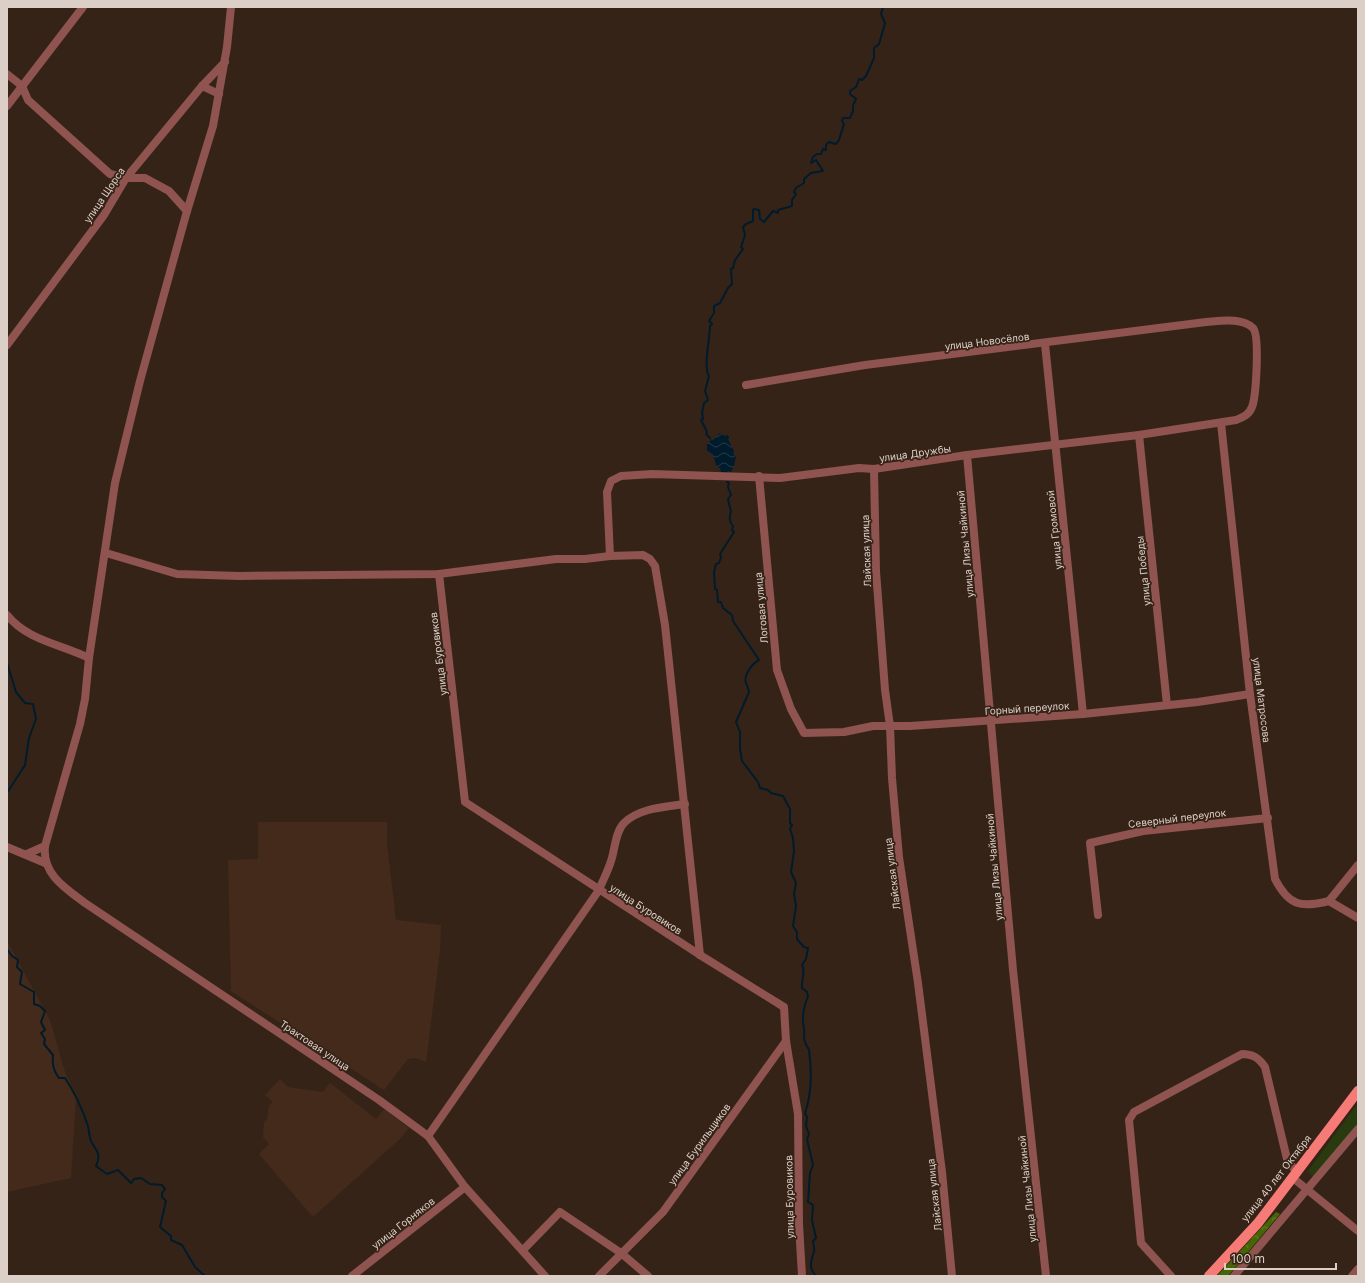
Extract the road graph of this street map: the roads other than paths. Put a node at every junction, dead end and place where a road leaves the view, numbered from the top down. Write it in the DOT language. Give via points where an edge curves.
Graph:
graph roads {
  1 [pos="83,7"];
  2 [pos="231,7"];
  3 [pos="225,62"];
  4 [pos="7,74"];
  5 [pos="22,86"];
  6 [pos="202,86"];
  7 [pos="219,94"];
  8 [pos="7,106"];
  9 [pos="126,178"];
  10 [pos="187,211"];
  11 [pos="1045,344"];
  12 [pos="7,345"];
  13 [pos="746,385"];
  14 [pos="1221,423"];
  15 [pos="1139,435"];
  16 [pos="1055,446"];
  17 [pos="967,455"];
  18 [pos="874,469"];
  19 [pos="759,476"];
  20 [pos="106,553"];
  21 [pos="610,556"];
  22 [pos="439,574"];
  23 [pos="7,615"];
  24 [pos="88,658"];
  25 [pos="1250,694"];
  26 [pos="1167,705"];
  27 [pos="1083,714"];
  28 [pos="990,721"];
  29 [pos="890,726"];
  30 [pos="804,733"];
  31 [pos="685,804"];
  32 [pos="1268,818"];
  33 [pos="45,846"];
  34 [pos="7,847"];
  35 [pos="27,854"];
  36 [pos="45,863"];
  37 [pos="1358,865"];
  38 [pos="599,890"];
  39 [pos="1329,900"];
  40 [pos="1098,914"];
  41 [pos="1358,918"];
  42 [pos="700,955"];
  43 [pos="786,1041"];
  44 [pos="1358,1091"];
  45 [pos="1358,1129"];
  46 [pos="428,1136"];
  47 [pos="1295,1176"];
  48 [pos="466,1187"];
  49 [pos="1307,1190"];
  50 [pos="1358,1231"];
  51 [pos="523,1250"];
  52 [pos="621,1253"];
  53 [pos="1358,1269"];
  54 [pos="352,1276"];
  55 [pos="545,1276"];
  56 [pos="599,1276"];
  57 [pos="648,1276"];
  58 [pos="802,1276"];
  59 [pos="952,1276"];
  60 [pos="1046,1276"];
  61 [pos="1171,1276"];
  62 [pos="1209,1276"];
  63 [pos="1234,1276"];
  64 [pos="1352,1276"];
  1 -- 5 [label="street"];
  2 -- 3 [label="street"];
  3 -- 6 [label="street, улица Щорса"];
  3 -- 7 [label="street"];
  4 -- 5 [label="street"];
  5 -- 8 [label="street"];
  5 -- 9 [label="street" via="28,100 110,174"];
  6 -- 7 [label="street"];
  6 -- 9 [label="street, улица Щорса"];
  7 -- 10 [label="street" via="213,126"];
  9 -- 10 [label="street" via="145,178 151,181 169,191"];
  9 -- 12 [label="street, улица Щорса" via="104,215"];
  10 -- 20 [label="street" via="115,483"];
  11 -- 13 [label="street, улица Новосёлов" via="865,365"];
  11 -- 14 [label="street, улица Новосёлов" via="1206,322 1245,322 1254,329 1257,341 1258,358 1252,407 1247,415"];
  11 -- 16 [label="street, улица Громовой"];
  14 -- 15 [label="street, улица Дружбы"];
  14 -- 25 [label="street, улица Матросова"];
  15 -- 16 [label="street, улица Дружбы"];
  15 -- 26 [label="street, улица Победы"];
  16 -- 17 [label="street, улица Дружбы"];
  16 -- 27 [label="street, улица Громовой"];
  17 -- 18 [label="street, улица Дружбы"];
  17 -- 28 [label="street, улица Лизы Чайкиной"];
  18 -- 19 [label="street, улица Дружбы" via="859,468 780,478"];
  18 -- 29 [label="street, Лайская улица" via="876,570"];
  19 -- 21 [label="street, улица Дружбы" via="652,474 621,476 611,481 607,492"];
  19 -- 30 [label="street, Логовая улица" via="777,670 791,709"];
  20 -- 22 [label="street" via="177,574"];
  20 -- 24 [label="street"];
  21 -- 22 [label="street" via="556,559"];
  21 -- 31 [label="street" via="643,554 655,566 665,625"];
  22 -- 38 [label="street, улица Буровиков" via="466,802"];
  23 -- 24 [label="street" via="28,634"];
  24 -- 33 [label="street" via="80,724"];
  25 -- 26 [label="street, Горный переулок"];
  25 -- 32 [label="street, улица Матросова"];
  26 -- 27 [label="street, Горный переулок"];
  27 -- 28 [label="street, Горный переулок"];
  28 -- 29 [label="street, Горный переулок"];
  28 -- 60 [label="street, улица Лизы Чайкиной" via="1013,970"];
  29 -- 30 [label="street, Горный переулок" via="873,726 844,732"];
  29 -- 59 [label="street, Лайская улица" via="899,857 942,1172"];
  31 -- 38 [label="street" via="649,810 635,815 623,824"];
  31 -- 42 [label="street"];
  32 -- 39 [label="street, улица Матросова" via="1275,879 1280,889 1288,899 1302,905"];
  32 -- 40 [label="street, Северный переулок" via="1143,831 1090,843"];
  33 -- 35 [label="street"];
  33 -- 36 [label="street"];
  34 -- 35 [label="street"];
  35 -- 36 [label="street"];
  36 -- 46 [label="street, Трактовая улица" via="57,881 85,903 379,1100"];
  37 -- 39 [label="street"];
  38 -- 42 [label="street, улица Буровиков"];
  38 -- 46 [label="street"];
  39 -- 41 [label="street"];
  42 -- 43 [label="street, улица Буровиков" via="784,1007"];
  43 -- 52 [label="street, улица Бурильщиков" via="663,1212"];
  43 -- 58 [label="street, улица Буровиков" via="798,1114"];
  44 -- 47 [label="main road, улица 40 лет Октября"];
  45 -- 49 [label="street"];
  46 -- 48 [label="street, Трактовая улица"];
  47 -- 49 [label="street"];
  47 -- 61 [label="street" via="1286,1159 1265,1067 1258,1058 1250,1054 1242,1054 1134,1112 1129,1120 1141,1243"];
  47 -- 62 [label="main road, улица 40 лет Октября" via="1258,1224"];
  48 -- 51 [label="street, Трактовая улица"];
  48 -- 54 [label="street, улица Горняков"];
  49 -- 50 [label="street"];
  49 -- 63 [label="street"];
  51 -- 52 [label="street" via="560,1212"];
  51 -- 55 [label="street, Трактовая улица"];
  52 -- 56 [label="street, улица Бурильщиков"];
  52 -- 57 [label="street"];
  53 -- 64 [label="street"];
}
